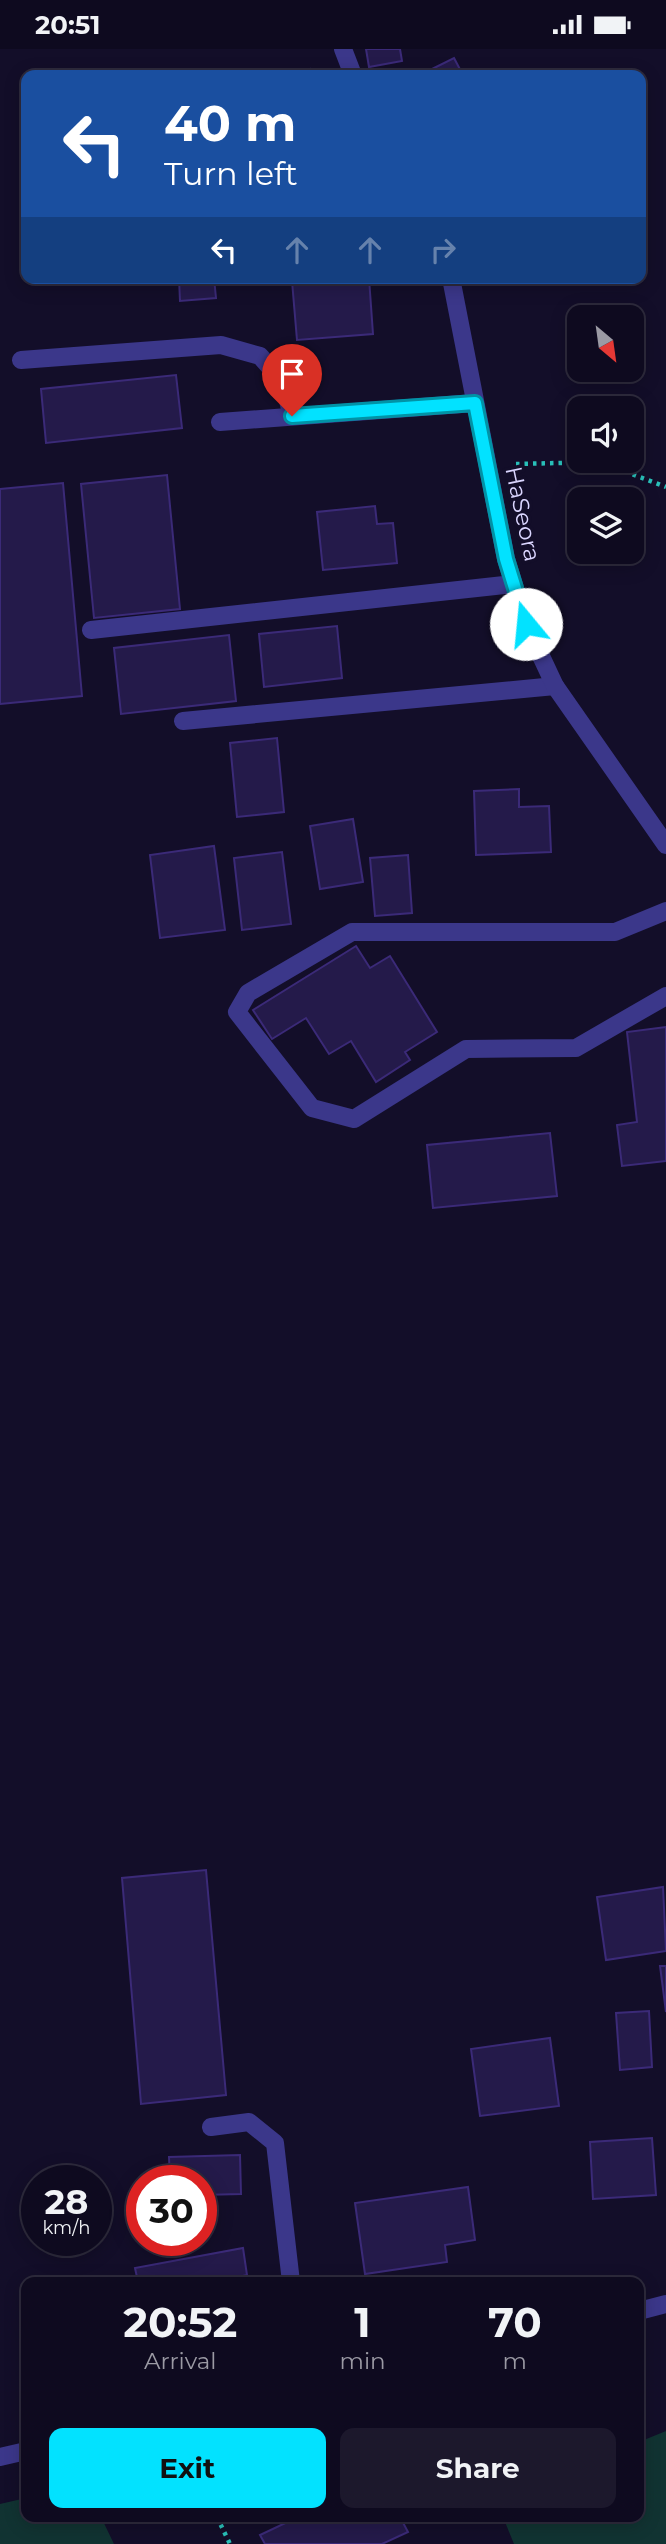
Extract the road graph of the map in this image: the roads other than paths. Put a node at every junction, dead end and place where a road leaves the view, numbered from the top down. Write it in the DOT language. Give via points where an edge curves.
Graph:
graph roads {
  1 [pos="344,49"];
  2 [pos="351,70"];
  3 [pos="452,284"];
  4 [pos="21,360"];
  5 [pos="475,403"];
  6 [pos="292,416"];
  7 [pos="220,422"];
  8 [pos="513,584"];
  9 [pos="91,630"];
  10 [pos="555,687"];
  11 [pos="183,720"];
  12 [pos="666,845"];
  13 [pos="666,911"];
  14 [pos="666,996"];
  15 [pos="211,2127"];
  16 [pos="290,2277"];
  17 [pos="666,2304"];
  18 [pos="644,2310"];
  19 [pos="21,2452"];
  20 [pos="0,2457"];
  1 -- 2 [label="street"];
  3 -- 5 [label="street, HaSeora"];
  4 -- 6 [label="street" via="221,345 260,355 283,382"];
  5 -- 6 [label="street"];
  5 -- 8 [label="street, HaSeora"];
  6 -- 7 [label="street"];
  8 -- 9 [label="street"];
  8 -- 10 [label="street, HaSeora"];
  10 -- 11 [label="street"];
  10 -- 12 [label="street, HaSeora"];
  13 -- 14 [label="street" via="615,932 352,932 248,993 237,1012 312,1108 354,1119 466,1049 576,1048"];
  15 -- 16 [label="street" via="250,2122 275,2143"];
  17 -- 18 [label="street"];
  19 -- 20 [label="street"];
}
